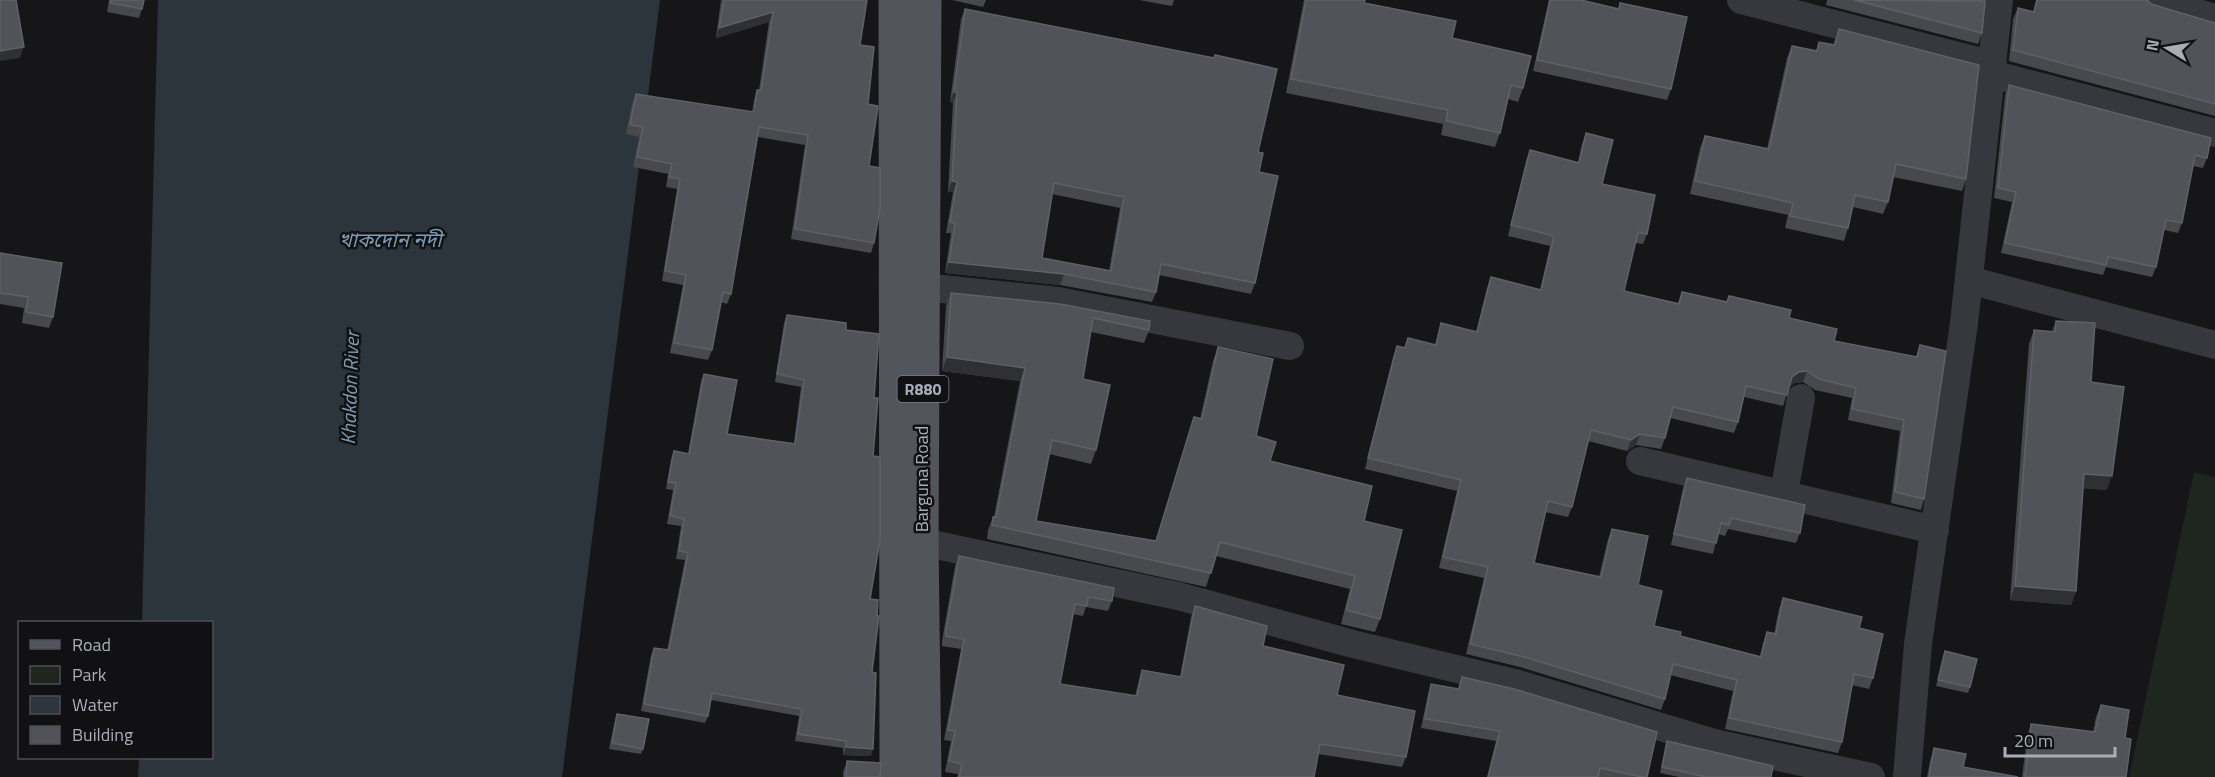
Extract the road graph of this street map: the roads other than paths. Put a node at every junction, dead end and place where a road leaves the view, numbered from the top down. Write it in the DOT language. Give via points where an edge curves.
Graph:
graph roads {
  1 [pos="895,0"];
  2 [pos="925,0"];
  3 [pos="1741,0"];
  4 [pos="1999,0"];
  5 [pos="2152,0"];
  6 [pos="2215,18"];
  7 [pos="1993,69"];
  8 [pos="2215,133"];
  9 [pos="1969,280"];
  10 [pos="923,287"];
  11 [pos="2215,345"];
  12 [pos="1290,346"];
  13 [pos="1801,398"];
  14 [pos="1640,461"];
  15 [pos="1784,493"];
  16 [pos="1935,530"];
  17 [pos="922,542"];
  18 [pos="1856,775"];
  19 [pos="896,777"];
  20 [pos="925,777"];
  21 [pos="1907,777"];
  1 -- 19 [label="main road, Barguna Road / R880"];
  2 -- 10 [label="main road, Barguna Road / R880"];
  3 -- 7 [label="street"];
  4 -- 7 [label="street"];
  5 -- 6 [label="street"];
  7 -- 8 [label="street"];
  7 -- 9 [label="street"];
  9 -- 11 [label="street"];
  9 -- 16 [label="street"];
  10 -- 12 [label="street" via="1058,302"];
  10 -- 17 [label="main road, Barguna Road / R880"];
  13 -- 15 [label="street"];
  14 -- 15 [label="street"];
  15 -- 16 [label="street"];
  16 -- 21 [label="street" via="1918,644"];
  17 -- 18 [label="street" via="1178,596 1515,683 1714,743"];
  17 -- 20 [label="main road, Barguna Road / R880"];
}
